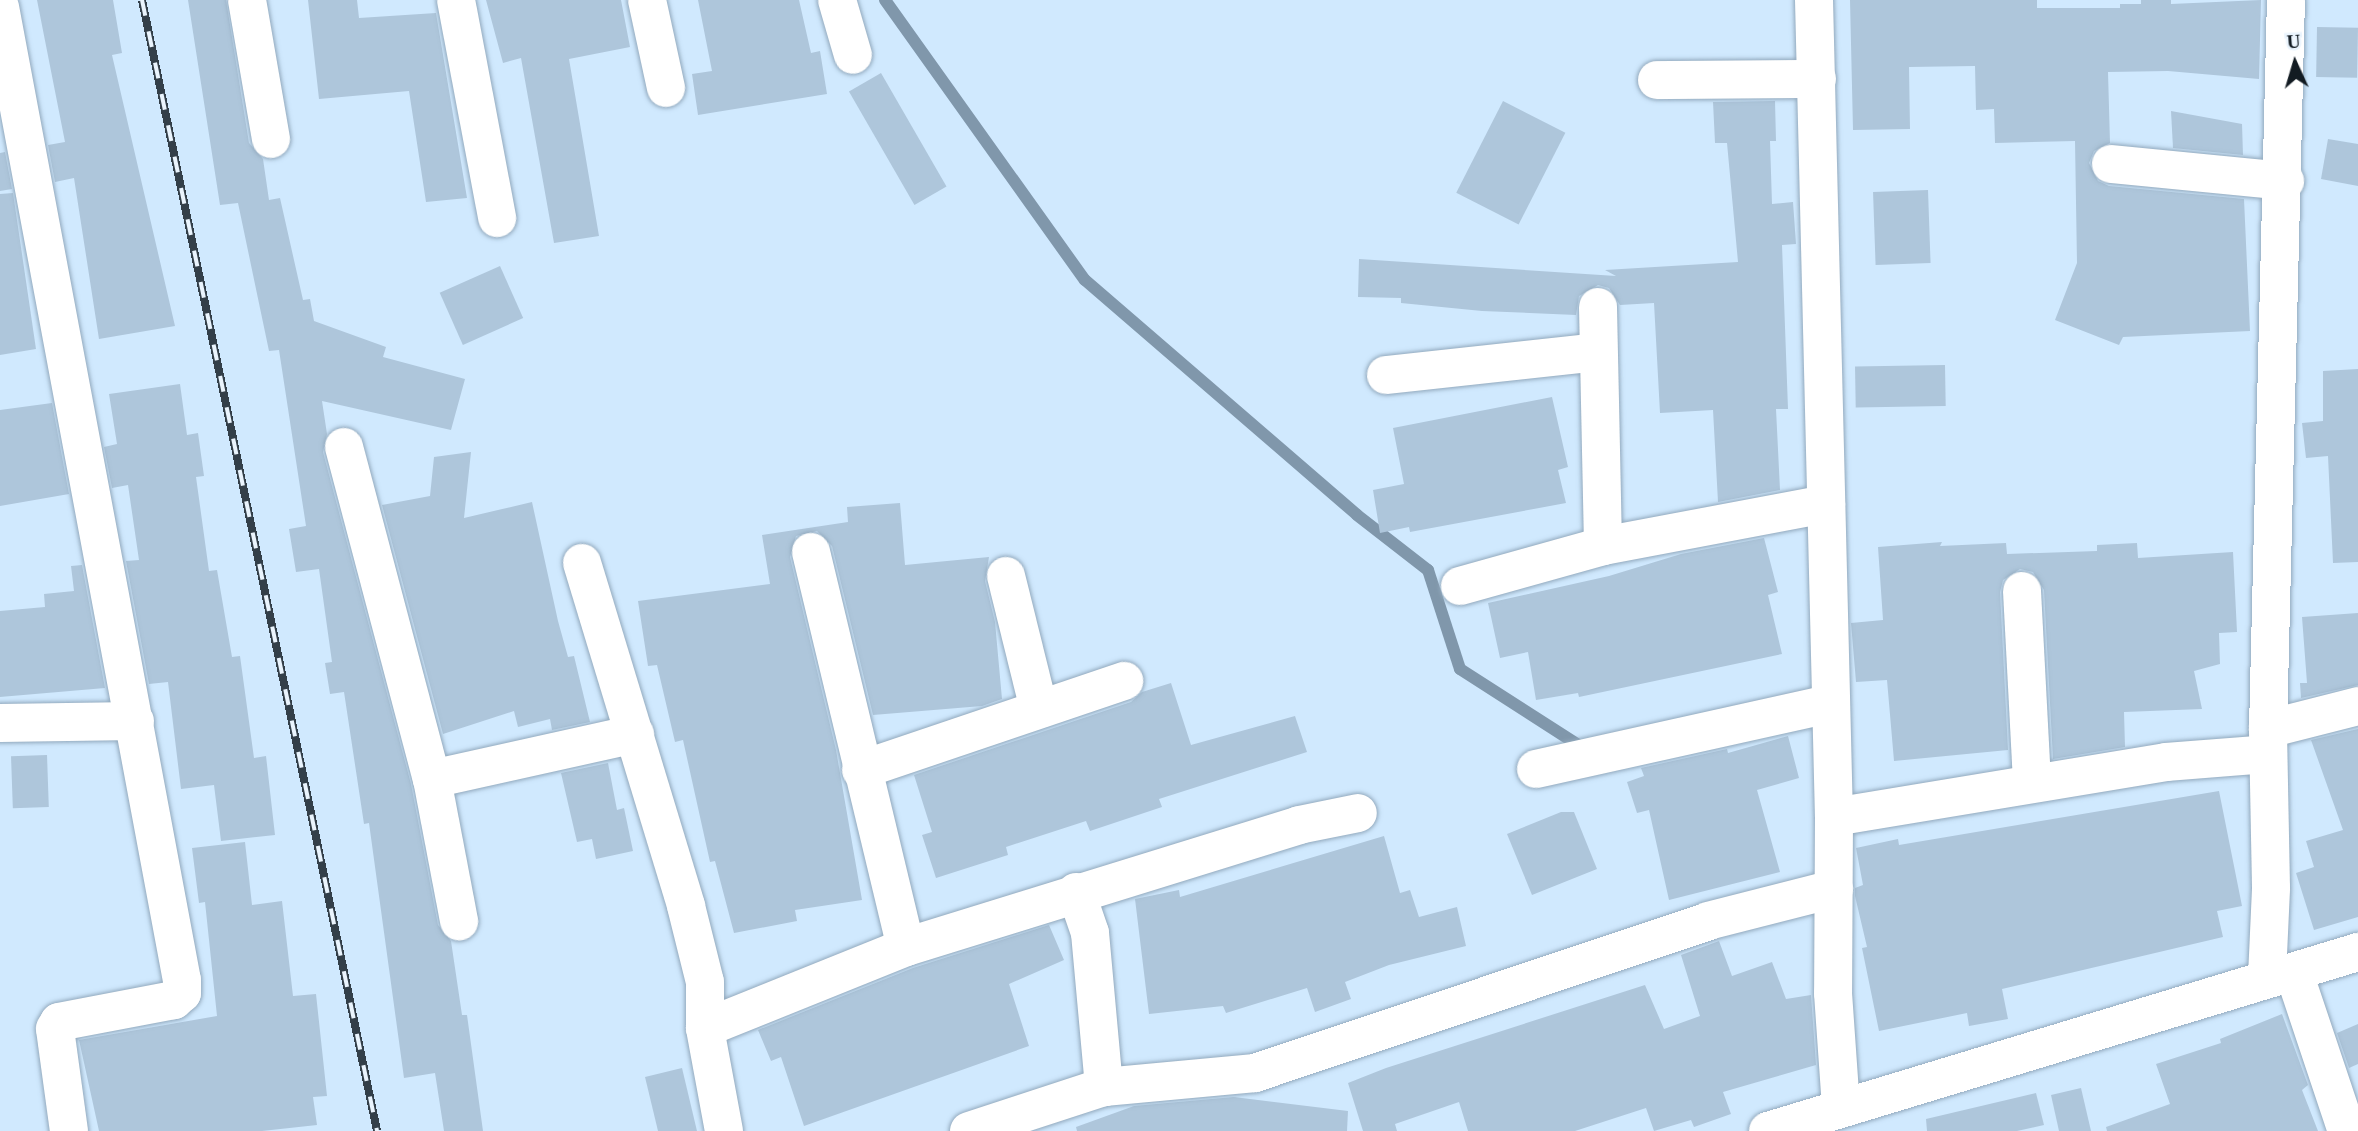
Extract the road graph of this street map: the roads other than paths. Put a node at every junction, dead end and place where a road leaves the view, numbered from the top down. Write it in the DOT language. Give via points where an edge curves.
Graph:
graph roads {
  1 [pos="247,0"];
  2 [pos="456,0"];
  3 [pos="647,0"];
  4 [pos="837,0"];
  5 [pos="1814,0"];
  6 [pos="2286,0"];
  7 [pos="0,7"];
  8 [pos="853,54"];
  9 [pos="1817,79"];
  10 [pos="1657,80"];
  11 [pos="666,88"];
  12 [pos="271,139"];
  13 [pos="2111,164"];
  14 [pos="2285,181"];
  15 [pos="497,218"];
  16 [pos="1598,307"];
  17 [pos="1597,352"];
  18 [pos="1386,375"];
  19 [pos="344,447"];
  20 [pos="1826,505"];
  21 [pos="1603,546"];
  22 [pos="811,552"];
  23 [pos="582,563"];
  24 [pos="1006,576"];
  25 [pos="1460,586"];
  26 [pos="2022,591"];
  27 [pos="1124,681"];
  28 [pos="1828,704"];
  29 [pos="2358,706"];
  30 [pos="1039,709"];
  31 [pos="135,721"];
  32 [pos="0,723"];
  33 [pos="635,734"];
  34 [pos="2267,742"];
  35 [pos="1563,763"];
  36 [pos="862,770"];
  37 [pos="432,779"];
  38 [pos="2032,783"];
  39 [pos="1358,813"];
  40 [pos="1834,817"];
  41 [pos="1834,889"];
  42 [pos="1076,892"];
  43 [pos="459,921"];
  44 [pos="906,947"];
  45 [pos="2358,952"];
  46 [pos="2280,975"];
  47 [pos="705,1028"];
  48 [pos="1104,1087"];
  49 [pos="1841,1106"];
  50 [pos="69,1131"];
  51 [pos="724,1131"];
  52 [pos="969,1131"];
  53 [pos="1768,1131"];
  54 [pos="2347,1131"];
  1 -- 12 [label="street"];
  2 -- 15 [label="street"];
  3 -- 11 [label="street"];
  4 -- 8 [label="street"];
  5 -- 9 [label="street"];
  6 -- 14 [label="street"];
  7 -- 31 [label="street"];
  9 -- 10 [label="street"];
  9 -- 20 [label="street"];
  13 -- 14 [label="street"];
  14 -- 34 [label="street" via="2278,263"];
  16 -- 17 [label="street"];
  17 -- 18 [label="street"];
  17 -- 21 [label="street"];
  19 -- 37 [label="street"];
  20 -- 21 [label="street"];
  20 -- 28 [label="street"];
  21 -- 25 [label="street"];
  22 -- 36 [label="street"];
  23 -- 33 [label="street"];
  24 -- 30 [label="street"];
  26 -- 38 [label="street"];
  27 -- 30 [label="street"];
  28 -- 35 [label="street"];
  28 -- 40 [label="street"];
  29 -- 34 [label="street"];
  30 -- 36 [label="street"];
  31 -- 32 [label="street"];
  31 -- 50 [label="street" via="182,993 174,1000 59,1022 55,1029"];
  33 -- 37 [label="street"];
  33 -- 47 [label="street" via="705,982"];
  34 -- 38 [label="street"];
  34 -- 46 [label="street" via="2271,888"];
  36 -- 44 [label="street"];
  37 -- 43 [label="street"];
  38 -- 40 [label="street"];
  39 -- 42 [label="street" via="1299,825"];
  40 -- 41 [label="street"];
  41 -- 48 [label="street" via="1708,922 1255,1073"];
  41 -- 49 [label="street" via="1833,993"];
  42 -- 44 [label="street"];
  42 -- 48 [label="street" via="1090,933"];
  44 -- 47 [label="street"];
  45 -- 46 [label="street"];
  46 -- 49 [label="street"];
  46 -- 54 [label="street"];
  47 -- 51 [label="street"];
  48 -- 52 [label="street"];
  49 -- 53 [label="street"];
}
